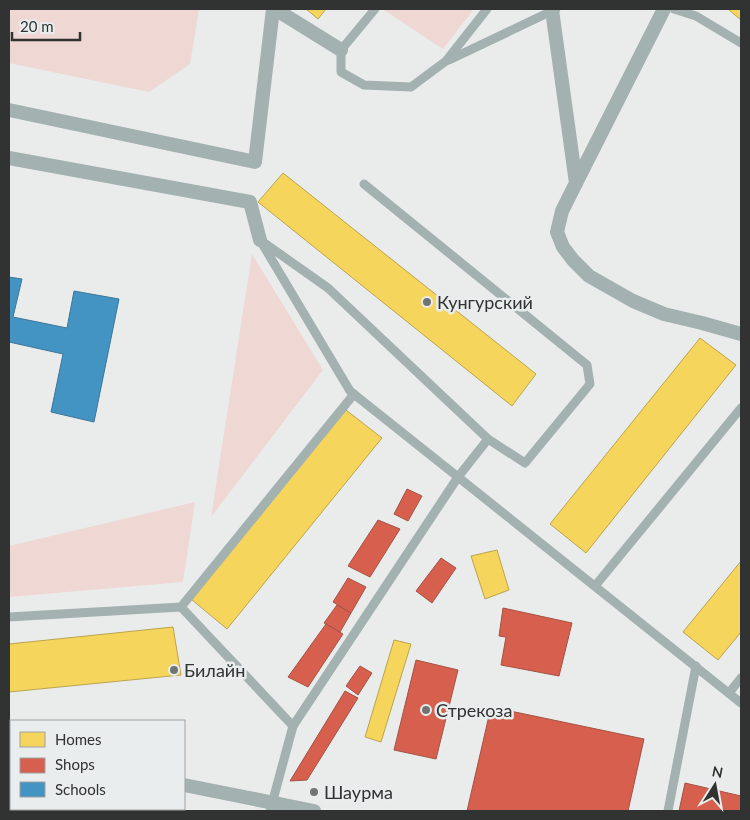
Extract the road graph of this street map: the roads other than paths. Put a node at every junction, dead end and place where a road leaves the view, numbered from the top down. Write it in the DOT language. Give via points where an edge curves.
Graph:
graph roads {
  1 [pos="274,9"];
  2 [pos="374,9"];
  3 [pos="486,9"];
  4 [pos="664,9"];
  5 [pos="674,9"];
  6 [pos="554,10"];
  7 [pos="689,11"];
  8 [pos="741,43"];
  9 [pos="341,50"];
  10 [pos="446,61"];
  11 [pos="9,110"];
  12 [pos="9,158"];
  13 [pos="576,183"];
  14 [pos="364,184"];
  15 [pos="260,240"];
  16 [pos="741,334"];
  17 [pos="354,394"];
  18 [pos="741,408"];
  19 [pos="488,439"];
  20 [pos="458,477"];
  21 [pos="595,586"];
  22 [pos="181,607"];
  23 [pos="9,617"];
  24 [pos="696,666"];
  25 [pos="741,678"];
  26 [pos="729,693"];
  27 [pos="741,702"];
  28 [pos="293,726"];
  29 [pos="185,785"];
  30 [pos="271,807"];
  31 [pos="314,811"];
  32 [pos="668,811"];
  1 -- 9 [label="street"];
  1 -- 11 [label="street" via="255,162"];
  2 -- 9 [label="lane"];
  3 -- 10 [label="lane"];
  4 -- 13 [label="street"];
  5 -- 7 [label="lane"];
  6 -- 10 [label="lane"];
  6 -- 13 [label="street"];
  7 -- 8 [label="lane"];
  9 -- 10 [label="lane" via="341,72 364,85 411,87"];
  12 -- 15 [label="street" via="250,202"];
  13 -- 16 [label="street" via="556,232 568,254 590,276 633,301 664,314"];
  14 -- 19 [label="lane" via="586,365 590,384 525,463"];
  15 -- 17 [label="lane"];
  15 -- 19 [label="lane" via="328,288"];
  17 -- 20 [label="lane"];
  17 -- 22 [label="lane"];
  18 -- 21 [label="lane"];
  19 -- 20 [label="lane"];
  20 -- 21 [label="lane"];
  20 -- 28 [label="lane"];
  21 -- 24 [label="lane"];
  22 -- 23 [label="lane"];
  22 -- 28 [label="lane"];
  24 -- 26 [label="lane"];
  24 -- 32 [label="lane"];
  25 -- 26 [label="lane"];
  26 -- 27 [label="lane"];
  28 -- 30 [label="lane"];
  29 -- 30 [label="street"];
  30 -- 31 [label="street"];
}
